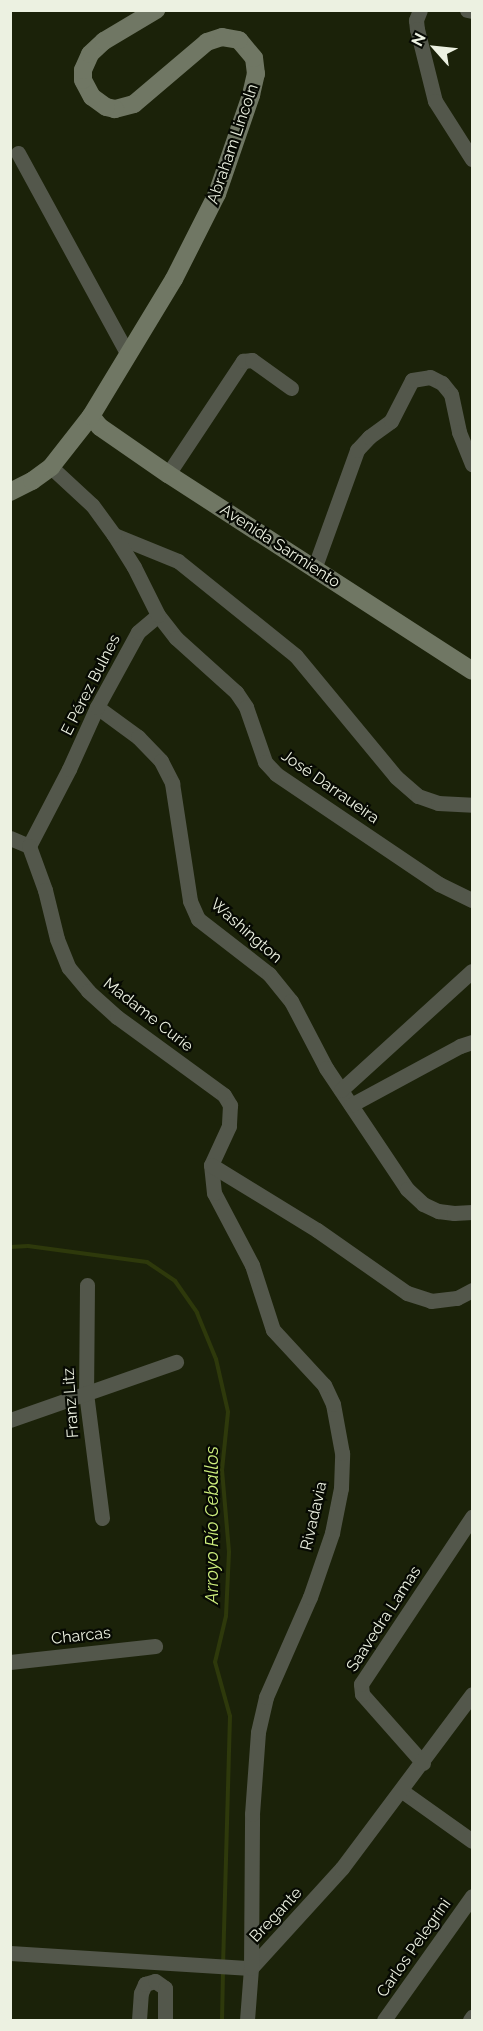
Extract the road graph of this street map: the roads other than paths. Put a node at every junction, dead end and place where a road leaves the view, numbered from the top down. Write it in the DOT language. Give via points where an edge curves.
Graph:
graph roads {
  1 [pos="156,10"];
  2 [pos="420,10"];
  3 [pos="467,10"];
  4 [pos="472,11"];
  5 [pos="18,153"];
  6 [pos="472,159"];
  7 [pos="128,355"];
  8 [pos="291,388"];
  9 [pos="91,416"];
  10 [pos="472,464"];
  11 [pos="51,467"];
  12 [pos="168,474"];
  13 [pos="10,492"];
  14 [pos="114,535"];
  15 [pos="314,569"];
  16 [pos="158,615"];
  17 [pos="472,671"];
  18 [pos="97,707"];
  19 [pos="472,805"];
  20 [pos="10,838"];
  21 [pos="28,846"];
  22 [pos="472,900"];
  23 [pos="472,971"];
  24 [pos="472,1042"];
  25 [pos="341,1090"];
  26 [pos="351,1105"];
  27 [pos="211,1165"];
  28 [pos="472,1212"];
  29 [pos="87,1285"];
  30 [pos="472,1290"];
  31 [pos="176,1362"];
  32 [pos="86,1394"];
  33 [pos="10,1420"];
  34 [pos="472,1517"];
  35 [pos="102,1518"];
  36 [pos="155,1647"];
  37 [pos="10,1662"];
  38 [pos="472,1694"];
  39 [pos="423,1763"];
  40 [pos="402,1791"];
  41 [pos="472,1841"];
  42 [pos="472,1896"];
  43 [pos="10,1953"];
  44 [pos="156,1962"];
  45 [pos="246,1968"];
  46 [pos="155,1981"];
  47 [pos="472,2016"];
  48 [pos="139,2020"];
  49 [pos="165,2020"];
  50 [pos="247,2020"];
  51 [pos="384,2020"];
  52 [pos="470,2020"];
  1 -- 7 [label="street, Abraham Lincoln" via="104,41 90,54 83,80 98,102 115,109 134,104 214,38 231,37 245,45 254,58 256,74 214,202"];
  2 -- 6 [label="street" via="417,28 435,101"];
  3 -- 4 [label="street"];
  5 -- 7 [label="street"];
  7 -- 9 [label="street, Abraham Lincoln"];
  8 -- 12 [label="street" via="252,360 243,362"];
  9 -- 11 [label="street, Abraham Lincoln"];
  9 -- 12 [label="street, Avenida Sarmiento" via="100,427"];
  10 -- 15 [label="street" via="459,432 451,394 430,376 412,380 391,421 357,450"];
  11 -- 13 [label="street, Abraham Lincoln"];
  11 -- 14 [label="street" via="92,505"];
  12 -- 15 [label="street, Avenida Sarmiento"];
  14 -- 16 [label="street"];
  14 -- 19 [label="street" via="178,561 296,656 396,777 418,796"];
  15 -- 17 [label="street, Avenida Sarmiento"];
  16 -- 18 [label="street, E Pérez Bulnes" via="138,632"];
  16 -- 22 [label="street, José Darraueira" via="176,638 236,692 246,707 265,762 276,774 440,884"];
  18 -- 21 [label="street, E Pérez Bulnes"];
  18 -- 25 [label="street, Washington" via="138,737 161,761 172,783 190,901 198,919 269,974 291,1001"];
  20 -- 21 [label="street"];
  21 -- 27 [label="street, Madame Curie" via="69,968 117,1017 224,1095 230,1105 229,1126"];
  23 -- 25 [label="street"];
  24 -- 26 [label="street"];
  25 -- 26 [label="street"];
  26 -- 28 [label="street" via="407,1189 423,1204 454,1214"];
  27 -- 30 [label="street" via="317,1230 407,1293 431,1301 456,1298"];
  27 -- 45 [label="street, Rivadavia" via="214,1193 252,1265 273,1330 324,1385 333,1404 342,1453 341,1488 332,1533 310,1596 266,1697 258,1732"];
  29 -- 32 [label="street, Franz Litz"];
  31 -- 32 [label="street"];
  32 -- 33 [label="street"];
  32 -- 35 [label="street, Franz Litz"];
  34 -- 39 [label="street, Saavedra Lamas" via="361,1683 362,1694"];
  36 -- 37 [label="street, Charcas"];
  38 -- 39 [label="street, Bregante"];
  39 -- 40 [label="street, Bregante"];
  40 -- 41 [label="street"];
  40 -- 45 [label="street, Bregante" via="342,1869"];
  42 -- 51 [label="street, Carlos Pelegrini"];
  43 -- 44 [label="street"];
  44 -- 45 [label="street"];
  44 -- 46 [label="street"];
  45 -- 50 [label="street, Rivadavia"];
  46 -- 48 [label="street" via="145,1984 141,1993"];
  46 -- 49 [label="street" via="165,1988"];
  47 -- 52 [label="street"];
}
